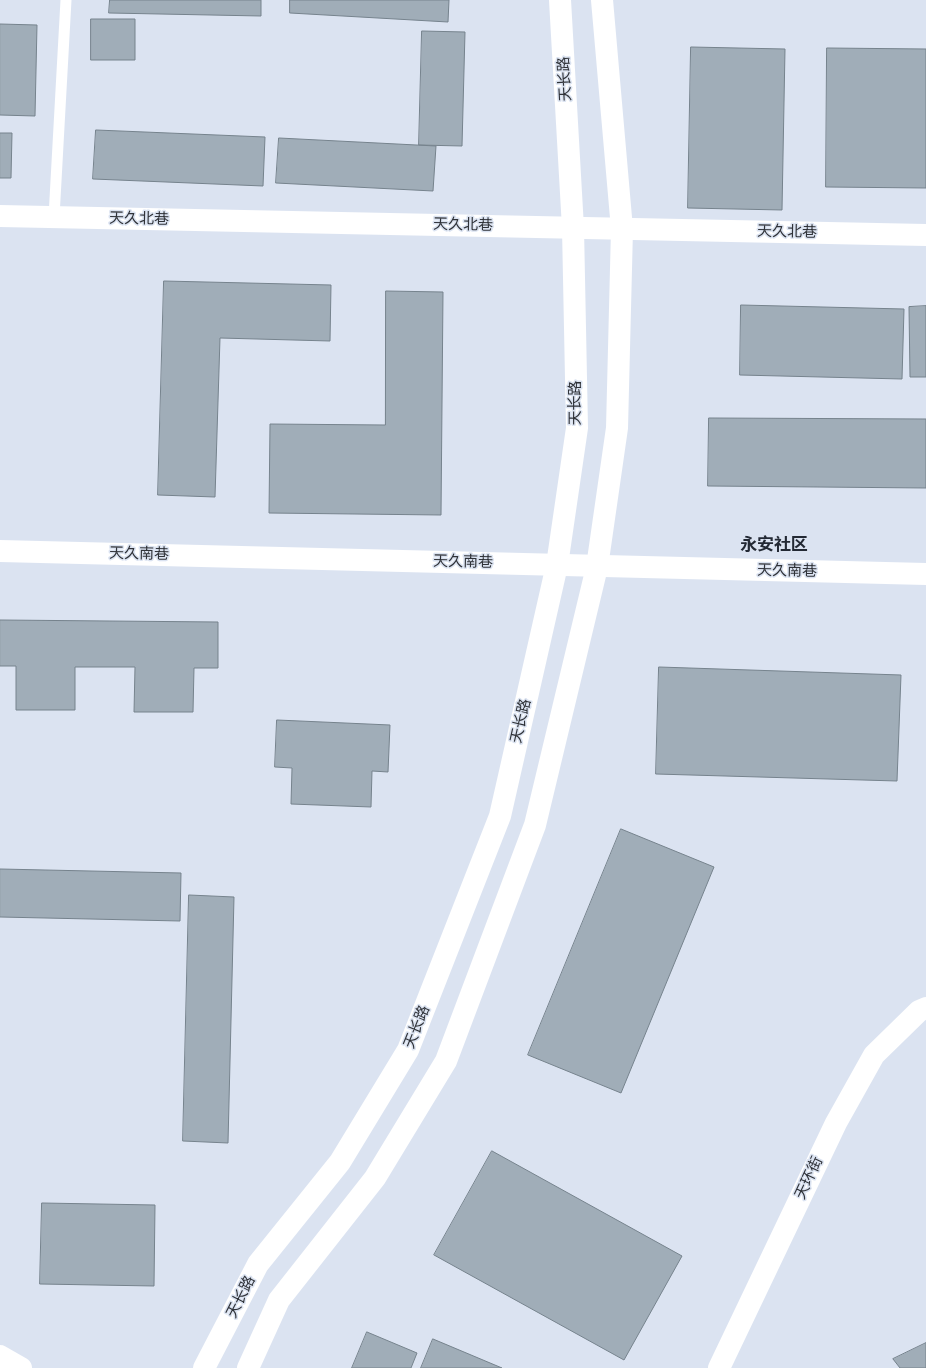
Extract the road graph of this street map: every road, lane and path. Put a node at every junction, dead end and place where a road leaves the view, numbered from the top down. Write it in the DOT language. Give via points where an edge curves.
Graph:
graph roads {
  1 [pos="66,0"];
  2 [pos="560,0"];
  3 [pos="602,0"];
  4 [pos="0,216"];
  5 [pos="54,217"];
  6 [pos="573,228"];
  7 [pos="622,229"];
  8 [pos="926,235"];
  9 [pos="0,551"];
  10 [pos="558,564"];
  11 [pos="597,566"];
  12 [pos="926,574"];
  13 [pos="926,1008"];
  14 [pos="0,1356"];
  15 [pos="21,1368"];
  16 [pos="204,1368"];
  17 [pos="248,1368"];
  18 [pos="719,1368"];
  1 -- 5 [label="lane"];
  2 -- 6 [label="street, 天长路"];
  3 -- 7 [label="street"];
  4 -- 5 [label="street, 天久北巷"];
  5 -- 6 [label="street, 天久北巷"];
  6 -- 7 [label="street, 天久北巷"];
  6 -- 10 [label="street, 天长路" via="577,428"];
  7 -- 8 [label="street, 天久北巷"];
  7 -- 11 [label="street" via="617,428"];
  9 -- 10 [label="street, 天久南巷"];
  10 -- 11 [label="street, 天久南巷"];
  10 -- 16 [label="street, 天长路" via="500,816 408,1050 340,1162 258,1264"];
  11 -- 12 [label="street, 天久南巷"];
  11 -- 17 [label="street" via="535,824 446,1061 375,1178 278,1300"];
  13 -- 18 [label="street, 天环街" via="919,1011 874,1055 836,1122"];
  14 -- 15 [label="street"];
}
